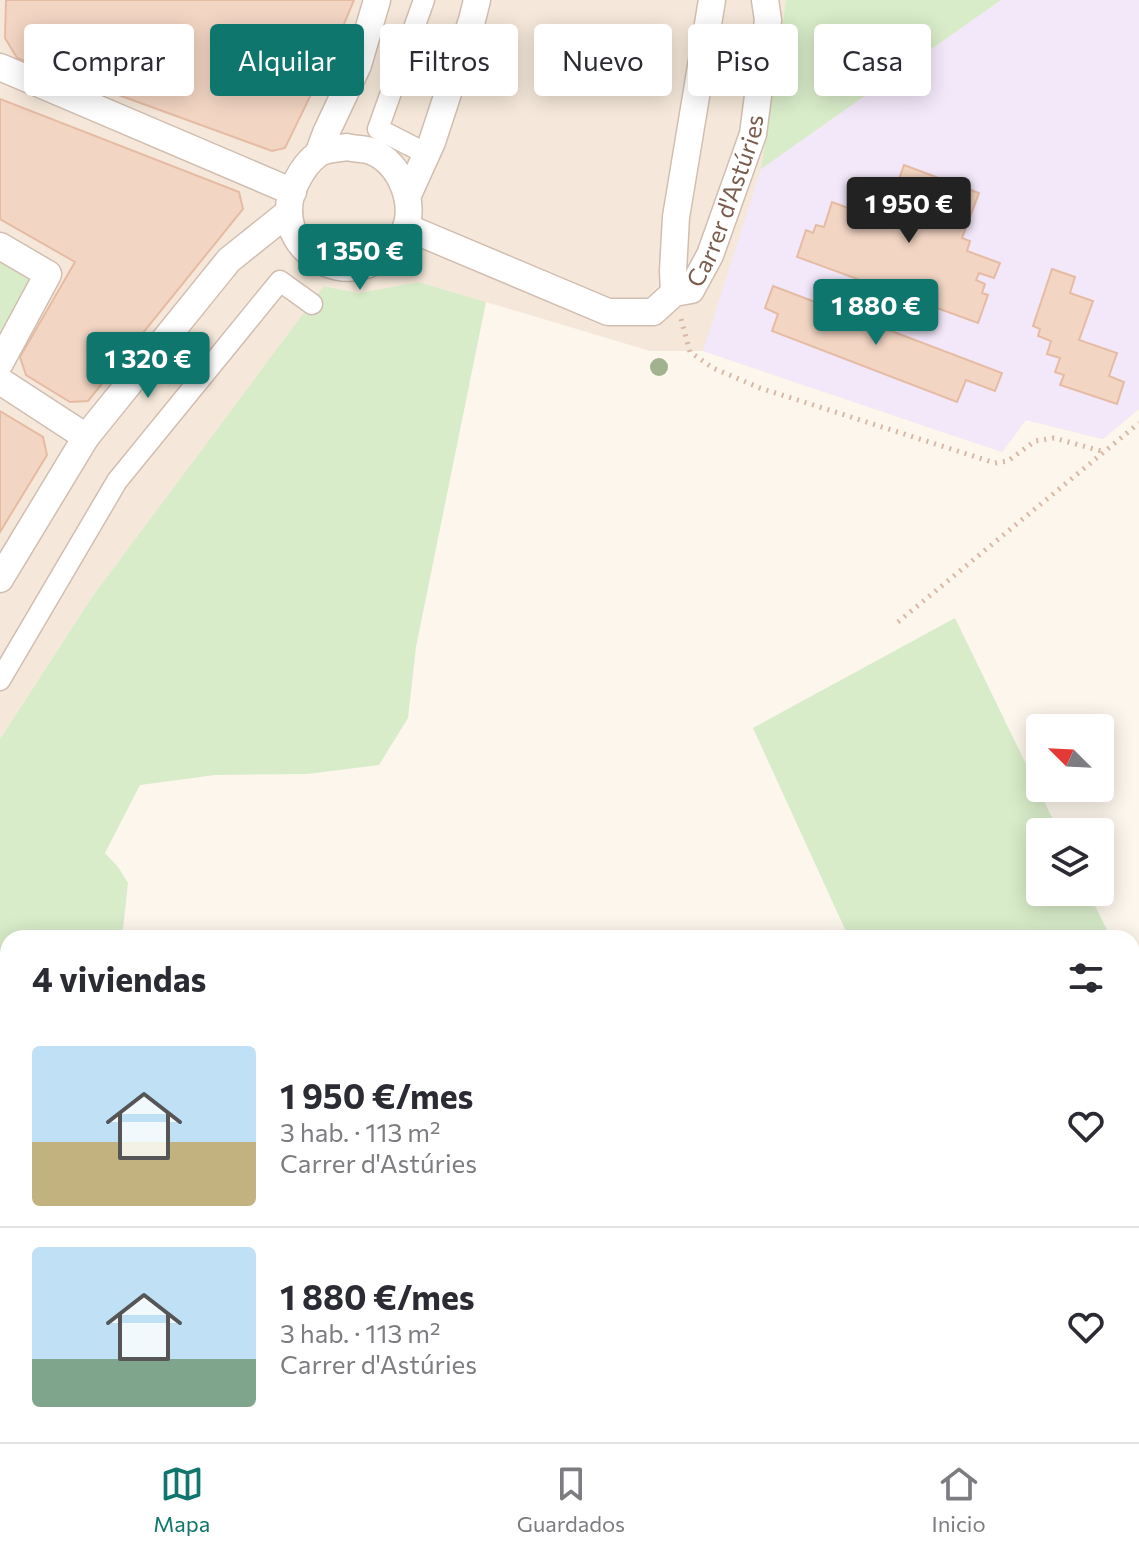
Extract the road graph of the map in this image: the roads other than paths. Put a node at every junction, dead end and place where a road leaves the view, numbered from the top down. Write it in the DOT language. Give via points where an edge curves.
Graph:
graph roads {
  1 [pos="377,0"];
  2 [pos="424,0"];
  3 [pos="477,0"];
  4 [pos="712,0"];
  5 [pos="765,0"];
  6 [pos="0,67"];
  7 [pos="319,152"];
  8 [pos="425,157"];
  9 [pos="408,195"];
  10 [pos="291,202"];
  11 [pos="406,227"];
  12 [pos="0,246"];
  13 [pos="674,293"];
  14 [pos="312,304"];
  15 [pos="0,363"];
  16 [pos="0,381"];
  17 [pos="86,437"];
  18 [pos="0,579"];
  19 [pos="0,680"];
  1 -- 7 [label="street" via="358,65"];
  2 -- 8 [label="street" via="378,129"];
  3 -- 8 [label="street"];
  4 -- 13 [label="street, Carrer d'Astúries" via="676,217"];
  5 -- 13 [label="street, Carrer d'Astúries" via="768,20 753,134 710,255 691,290"];
  6 -- 10 [label="street"];
  7 -- 9 [label="street" via="347,147 372,151 395,169"];
  7 -- 10 [label="street" via="298,176"];
  8 -- 9 [label="street"];
  9 -- 11 [label="street"];
  10 -- 11 [label="street" via="296,237 325,264 352,269 376,263 399,242"];
  10 -- 17 [label="street" via="229,260"];
  11 -- 13 [label="street, Carrer d'Astúries" via="608,312 653,312"];
  12 -- 15 [label="street" via="48,274"];
  14 -- 19 [label="street" via="280,281 117,481"];
  16 -- 17 [label="street"];
  17 -- 18 [label="street"];
}
